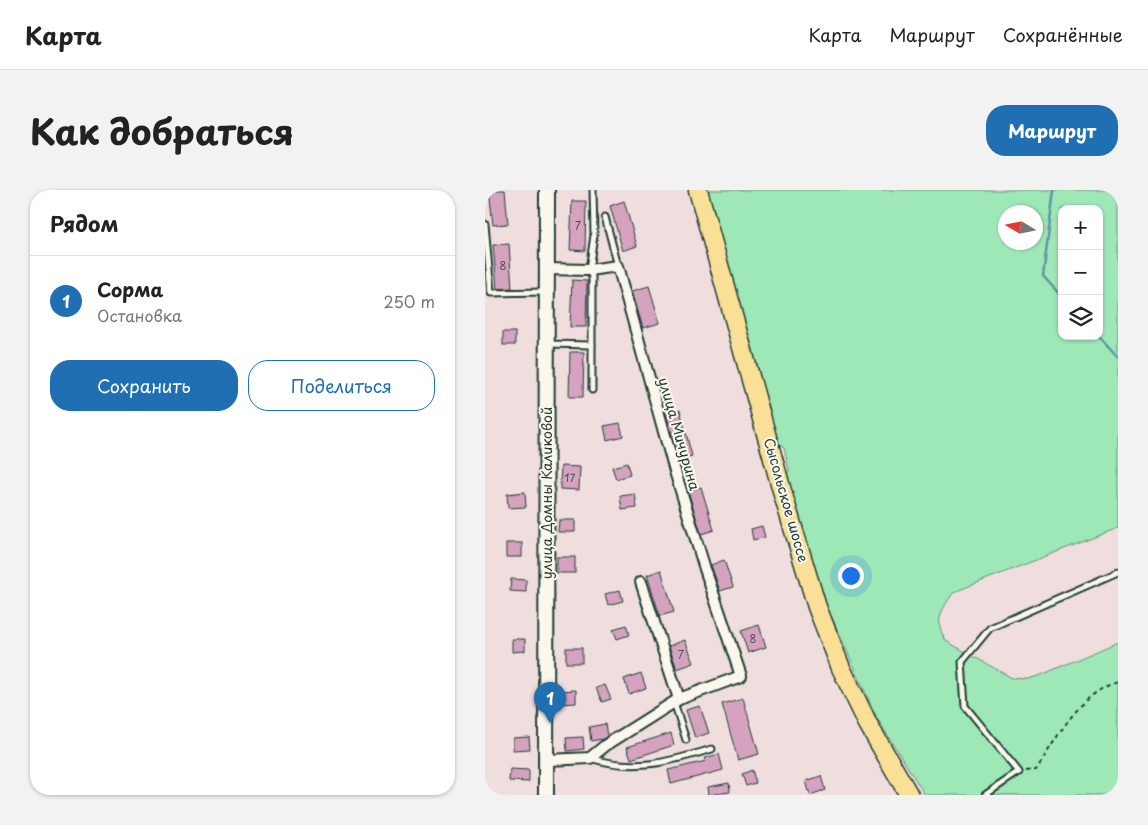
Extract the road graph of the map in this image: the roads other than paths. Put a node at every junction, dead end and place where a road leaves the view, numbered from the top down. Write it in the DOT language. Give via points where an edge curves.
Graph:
graph roads {
  1 [pos="547,190"];
  2 [pos="593,190"];
  3 [pos="698,190"];
  4 [pos="605,217"];
  5 [pos="485,224"];
  6 [pos="618,266"];
  7 [pos="547,269"];
  8 [pos="589,270"];
  9 [pos="547,292"];
  10 [pos="547,344"];
  11 [pos="592,345"];
  12 [pos="592,390"];
  13 [pos="1118,572"];
  14 [pos="641,582"];
  15 [pos="677,701"];
  16 [pos="686,740"];
  17 [pos="712,749"];
  18 [pos="590,758"];
  19 [pos="547,760"];
  20 [pos="546,795"];
  21 [pos="909,795"];
  22 [pos="985,795"];
  1 -- 7 [label="main road, улица Домны Каликовой"];
  2 -- 8 [label="lane" via="594,235"];
  3 -- 21 [label="highway, Сысольское шоссе" via="817,608 868,724"];
  4 -- 6 [label="lane"];
  5 -- 9 [label="lane" via="491,293"];
  6 -- 8 [label="street"];
  6 -- 15 [label="street, улица Мичурина" via="674,468 741,676"];
  7 -- 8 [label="street"];
  7 -- 9 [label="main road, улица Домны Каликовой"];
  8 -- 11 [label="lane" via="592,276"];
  9 -- 10 [label="main road, улица Домны Каликовой"];
  10 -- 11 [label="lane"];
  10 -- 19 [label="main road, улица Домны Каликовой"];
  11 -- 12 [label="lane"];
  13 -- 22 [label="lane" via="990,628 962,662 965,706 1019,772"];
  14 -- 15 [label="street"];
  15 -- 16 [label="lane"];
  15 -- 18 [label="street"];
  17 -- 18 [label="lane" via="664,763 628,765"];
  18 -- 19 [label="street"];
  19 -- 20 [label="main road, улица Домны Каликовой"];
}
